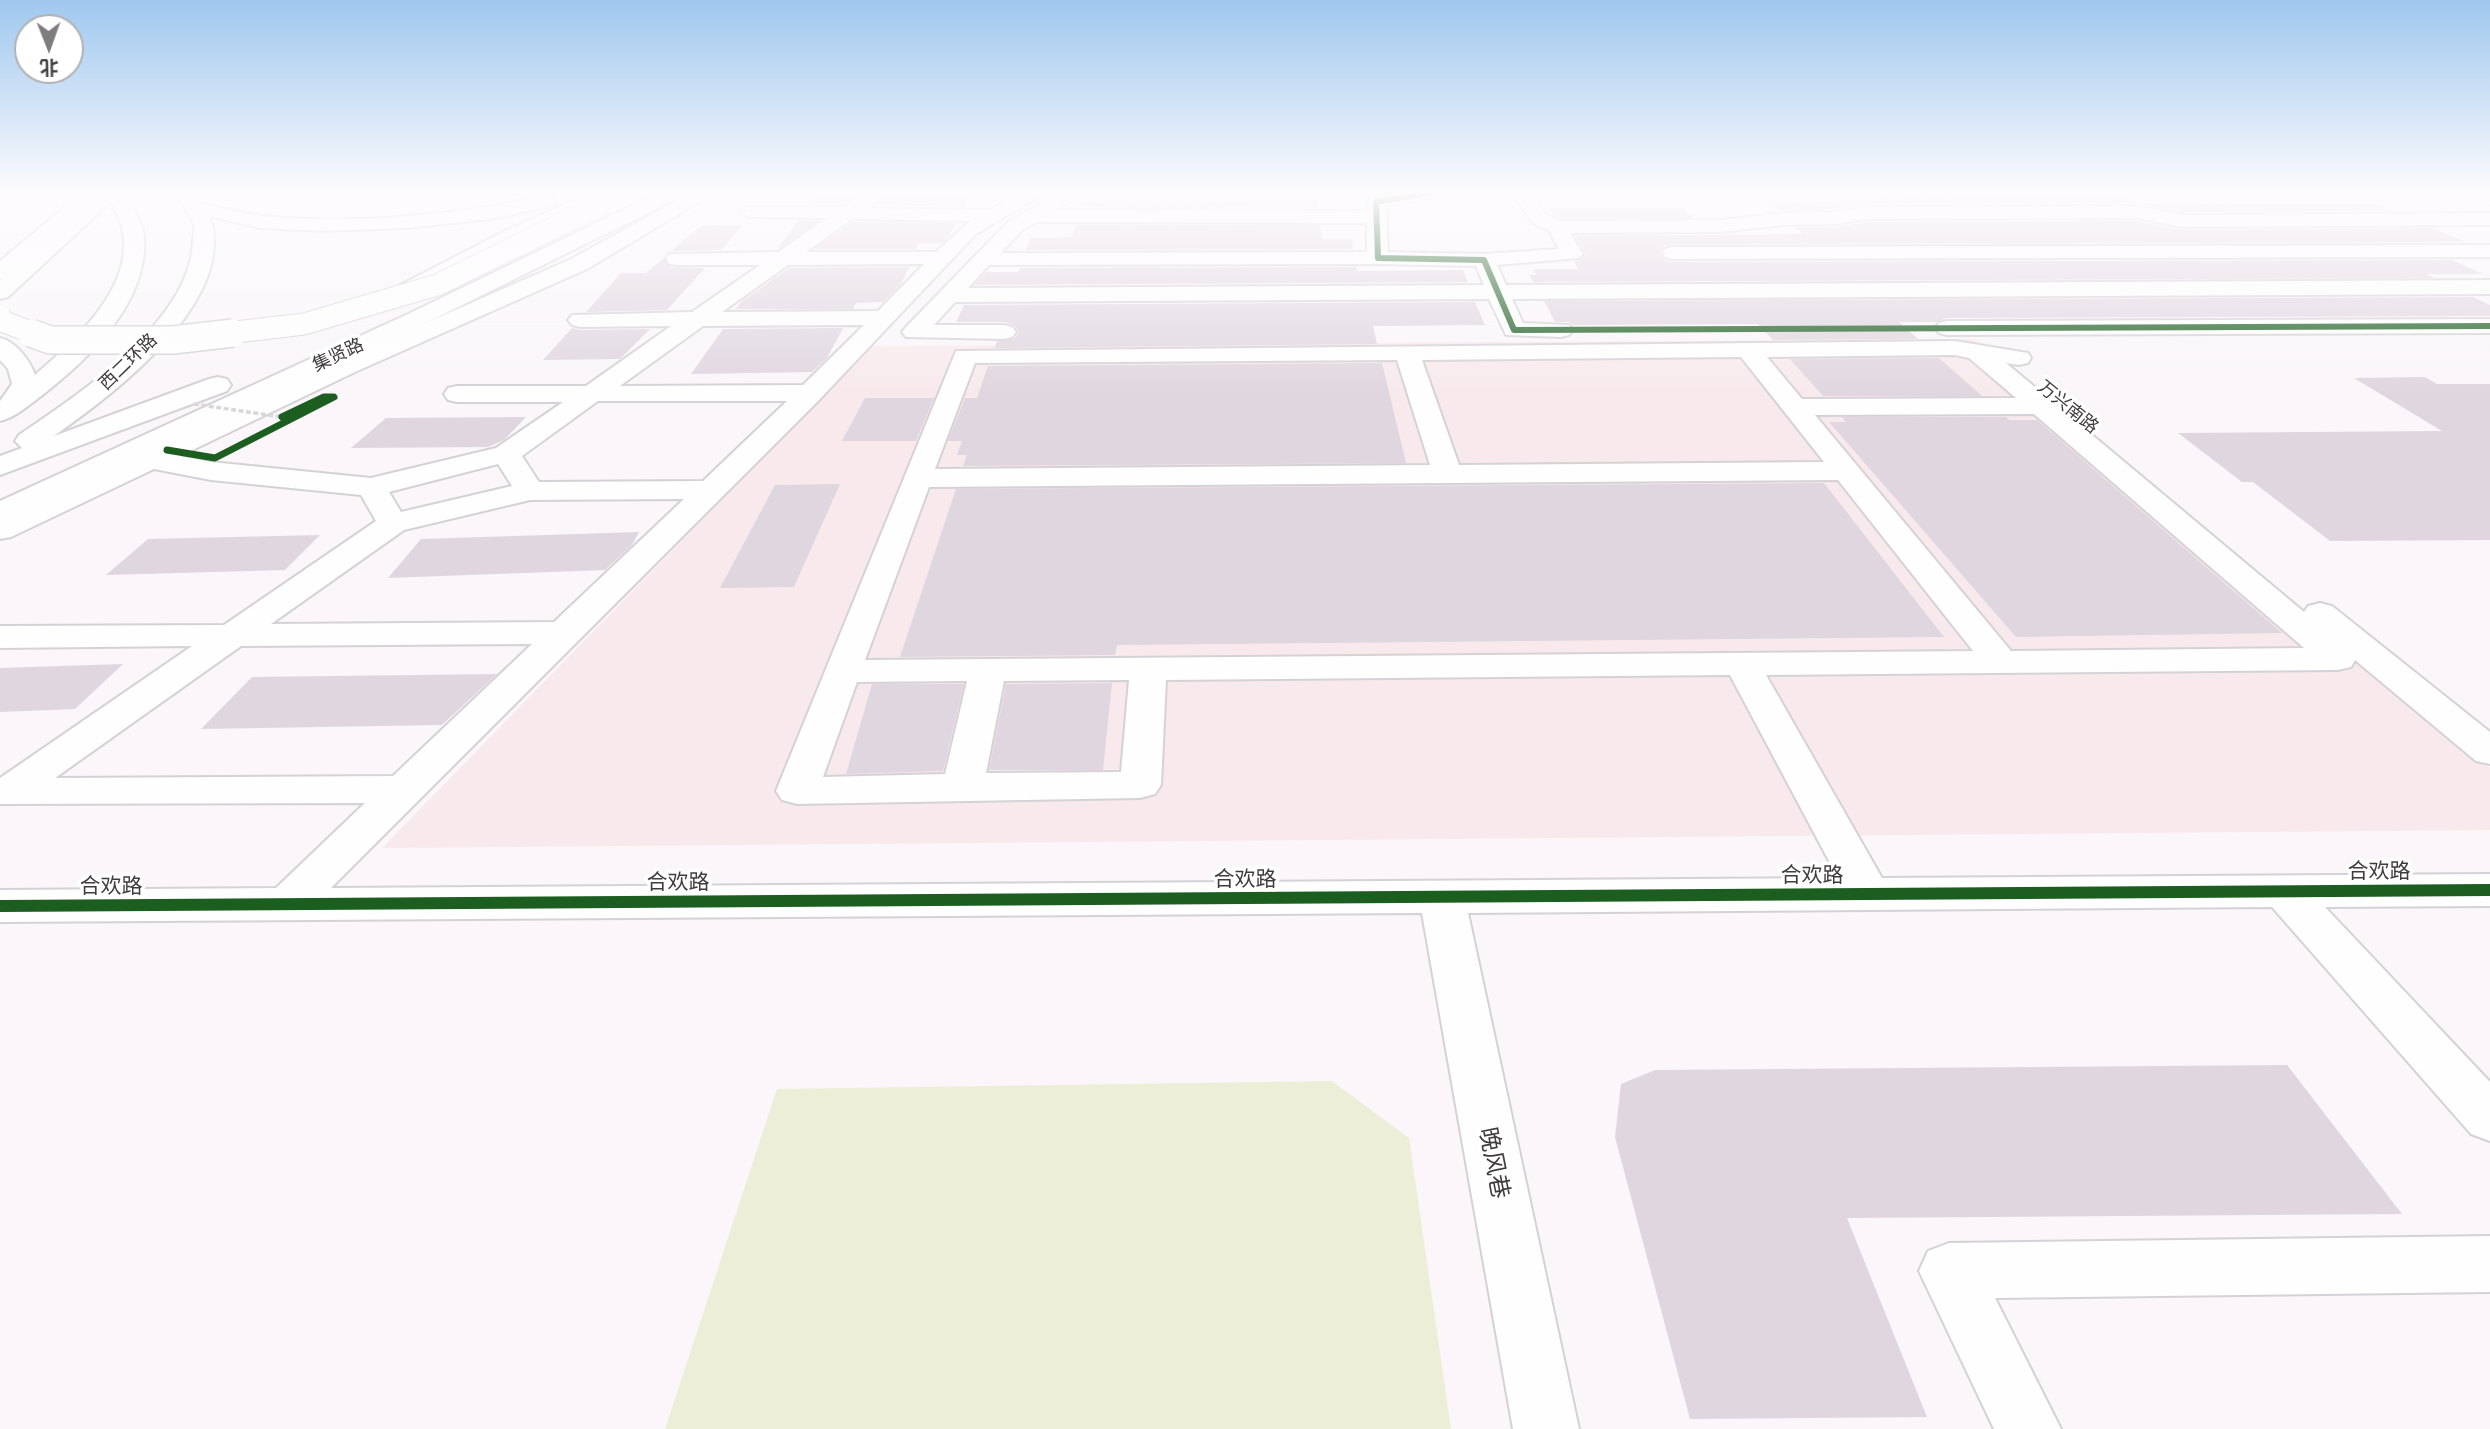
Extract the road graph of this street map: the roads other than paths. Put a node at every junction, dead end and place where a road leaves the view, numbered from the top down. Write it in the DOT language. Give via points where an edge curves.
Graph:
graph roads {
  1 [pos="984,259"];
  2 [pos="15,260"];
  3 [pos="37,260"];
  4 [pos="132,260"];
  5 [pos="203,260"];
  6 [pos="462,260"];
  7 [pos="485,260"];
  8 [pos="524,260"];
  9 [pos="587,260"];
  10 [pos="782,260"];
  11 [pos="940,260"];
  12 [pos="1467,260"];
  13 [pos="1484,260"];
  14 [pos="1489,260"];
  15 [pos="2076,260"];
  16 [pos="0,272"];
  17 [pos="2490,287"];
  18 [pos="2118,288"];
  19 [pos="0,292"];
  20 [pos="1497,292"];
  21 [pos="950,295"];
  22 [pos="0,316"];
  23 [pos="884,318"];
  24 [pos="697,319"];
  25 [pos="580,320"];
  26 [pos="2490,326"];
  27 [pos="2176,327"];
  28 [pos="1514,330"];
  29 [pos="1332,331"];
  30 [pos="1026,332"];
  31 [pos="0,345"];
  32 [pos="2490,348"];
  33 [pos="1748,350"];
  34 [pos="1407,352"];
  35 [pos="1977,352"];
  36 [pos="278,358"];
  37 [pos="2019,358"];
  38 [pos="245,385"];
  39 [pos="811,393"];
  40 [pos="457,394"];
  41 [pos="591,394"];
  42 [pos="2041,406"];
  43 [pos="1794,407"];
  44 [pos="7,409"];
  45 [pos="506,454"];
  46 [pos="0,459"];
  47 [pos="149,459"];
  48 [pos="0,466"];
  49 [pos="1846,471"];
  50 [pos="1447,474"];
  51 [pos="917,478"];
  52 [pos="371,487"];
  53 [pos="712,490"];
  54 [pos="530,491"];
  55 [pos="7,521"];
  56 [pos="393,523"];
  57 [pos="566,634"];
  58 [pos="232,635"];
  59 [pos="0,637"];
  60 [pos="2001,662"];
  61 [pos="1742,664"];
  62 [pos="1148,669"];
  63 [pos="988,670"];
  64 [pos="842,671"];
  65 [pos="2490,752"];
  66 [pos="963,787"];
  67 [pos="405,789"];
  68 [pos="4,792"];
  69 [pos="2490,890"];
  70 [pos="2283,891"];
  71 [pos="1869,894"];
  72 [pos="1442,897"];
  73 [pos="287,904"];
  74 [pos="0,906"];
  75 [pos="2490,1118"];
  76 [pos="2490,1264"];
  77 [pos="1546,1429"];
  78 [pos="2028,1429"];
  1 -- 21 [label="main road"];
  2 -- 16 [label="main road"];
  3 -- 19 [label="main road"];
  4 -- 44 [label="main road" via="124,290 90,338"];
  5 -- 46 [label="main road, 西二环路" via="197,280 144,351 96,393"];
  6 -- 36 [label="main road, bridge" via="329,335"];
  7 -- 22 [label="main road, bridge" via="437,285 304,324 173,340 50,340"];
  8 -- 38 [label="main road, 集贤路"];
  9 -- 47 [label="main road"];
  10 -- 24 [label="main road"];
  11 -- 23 [label="main road"];
  12 -- 13 [label="main road"];
  13 -- 14 [label="main road"];
  13 -- 20 [label="main road"];
  15 -- 18 [label="main road"];
  17 -- 18 [label="main road"];
  18 -- 20 [label="main road"];
  18 -- 27 [label="main road"];
  20 -- 21 [label="main road"];
  20 -- 28 [label="main road"];
  21 -- 30 [label="main road" via="914,332"];
  23 -- 24 [label="main road"];
  23 -- 39 [label="main road"];
  24 -- 25 [label="main road"];
  24 -- 41 [label="main road"];
  26 -- 27 [label="main road"];
  27 -- 28 [label="main road"];
  28 -- 29 [label="main road"];
  31 -- 44 [label="main road" via="20,367 25,384"];
  32 -- 37 [label="main road, 万兴南路" via="2040,350"];
  33 -- 34 [label="main road"];
  33 -- 35 [label="main road" via="1955,348"];
  33 -- 43 [label="main road"];
  34 -- 50 [label="main road"];
  34 -- 51 [label="main road" via="965,356"];
  35 -- 37 [label="main road"];
  35 -- 42 [label="main road"];
  37 -- 65 [label="main road, 万兴南路" via="2027,373"];
  38 -- 48 [label="main road" via="203,391"];
  38 -- 55 [label="main road"];
  39 -- 41 [label="main road"];
  39 -- 53 [label="main road"];
  40 -- 41 [label="main road"];
  41 -- 45 [label="main road"];
  42 -- 43 [label="main road"];
  42 -- 60 [label="main road" via="2337,659"];
  43 -- 49 [label="main road"];
  45 -- 52 [label="main road"];
  45 -- 54 [label="main road"];
  47 -- 52 [label="main road" via="211,471"];
  47 -- 55 [label="main road"];
  49 -- 50 [label="main road"];
  49 -- 60 [label="main road"];
  50 -- 51 [label="main road"];
  51 -- 64 [label="main road"];
  52 -- 56 [label="main road"];
  53 -- 54 [label="main road"];
  53 -- 57 [label="main road"];
  54 -- 56 [label="main road"];
  56 -- 58 [label="main road"];
  57 -- 58 [label="main road"];
  57 -- 67 [label="main road"];
  58 -- 59 [label="main road"];
  58 -- 68 [label="main road"];
  60 -- 61 [label="main road"];
  61 -- 62 [label="main road"];
  61 -- 71 [label="main road"];
  62 -- 63 [label="main road"];
  62 -- 66 [label="main road" via="1140,785"];
  63 -- 64 [label="main road"];
  63 -- 66 [label="main road"];
  64 -- 66 [label="main road" via="797,791"];
  67 -- 68 [label="main road"];
  67 -- 73 [label="main road"];
  69 -- 70 [label="main road, 合欢路"];
  70 -- 71 [label="main road, 合欢路"];
  70 -- 75 [label="main road"];
  71 -- 72 [label="main road, 合欢路"];
  72 -- 73 [label="main road, 合欢路"];
  72 -- 77 [label="main road, 晚风巷"];
  73 -- 74 [label="main road, 合欢路"];
  76 -- 78 [label="main road" via="1949,1271"];
}
